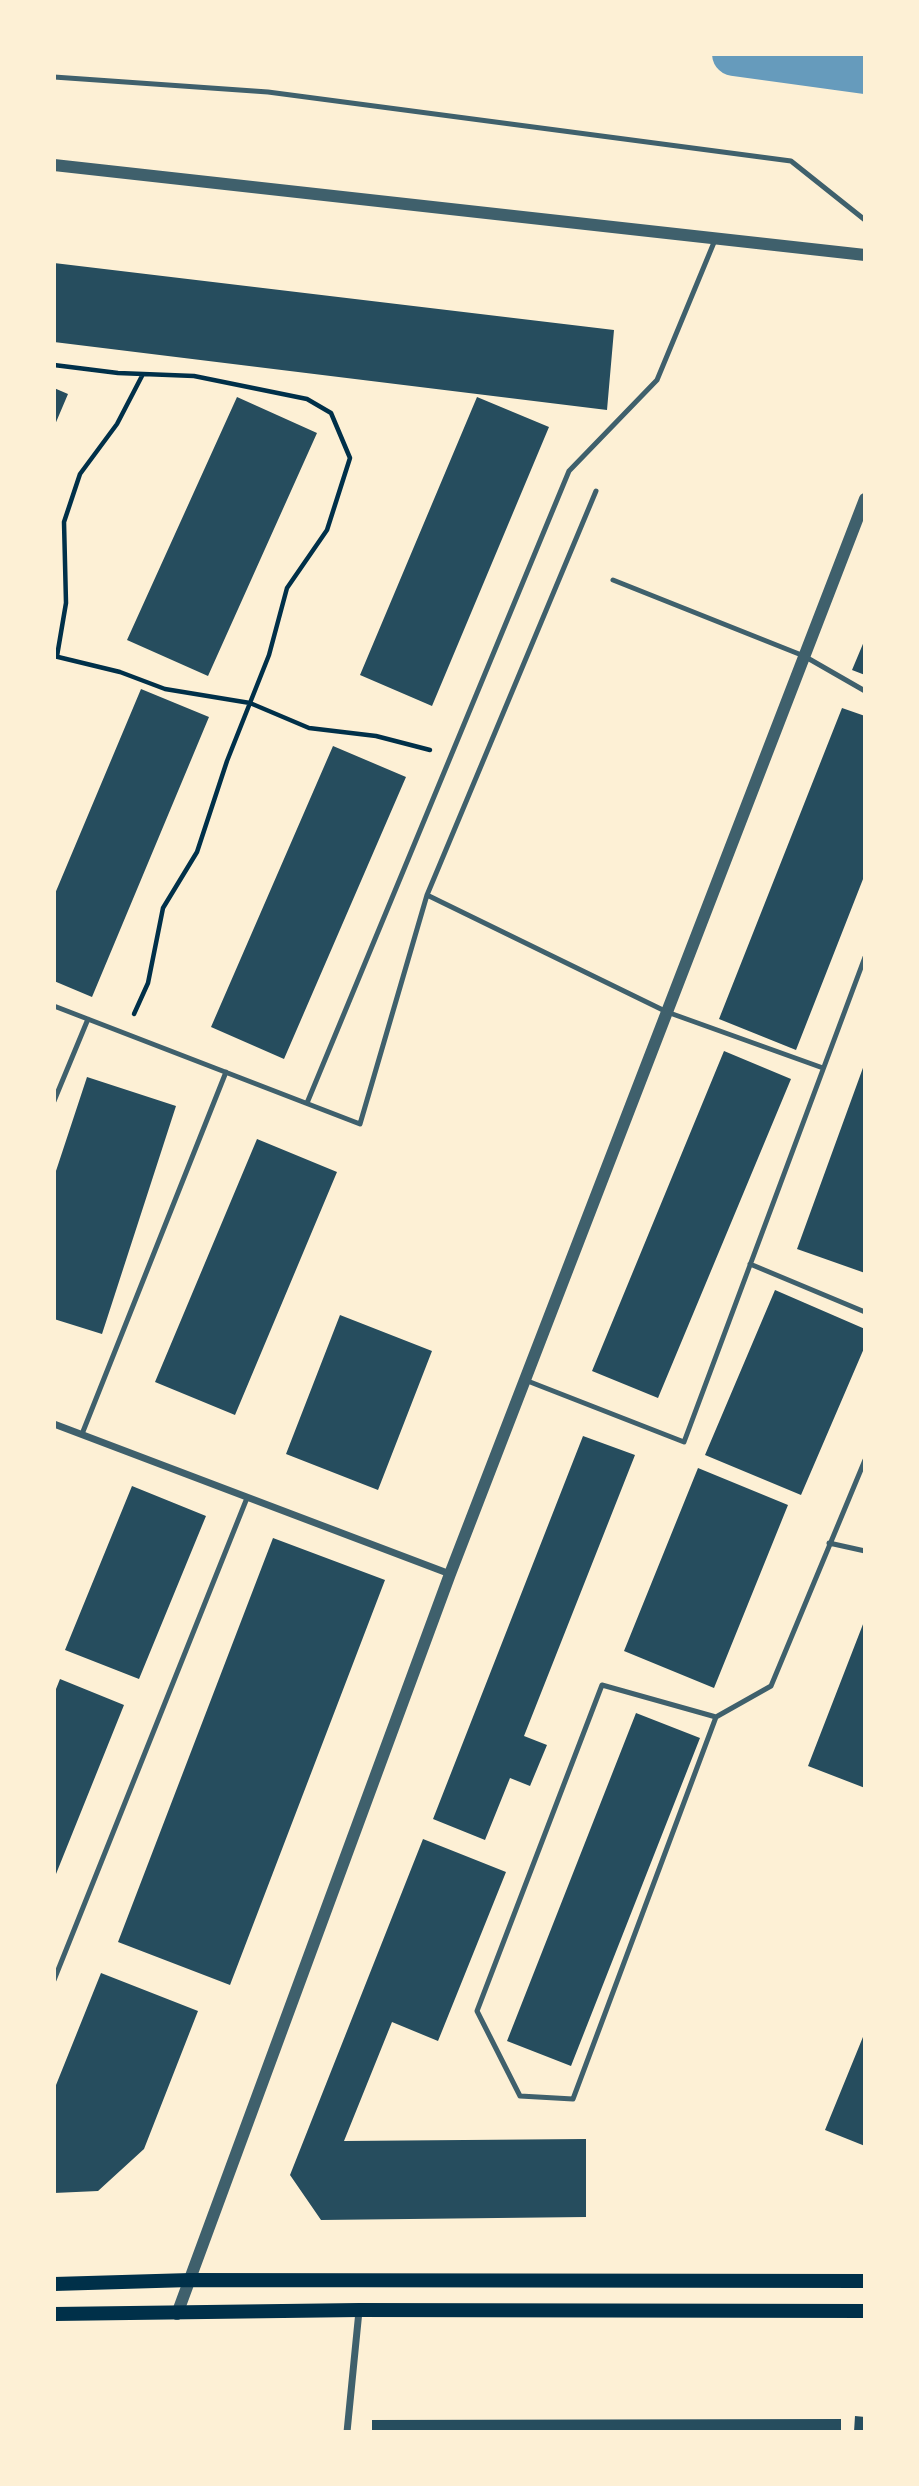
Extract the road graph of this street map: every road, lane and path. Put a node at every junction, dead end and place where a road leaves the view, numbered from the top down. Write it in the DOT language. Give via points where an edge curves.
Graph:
graph roads {
  1 [pos="54,77"];
  2 [pos="54,165"];
  3 [pos="865,220"];
  4 [pos="715,239"];
  5 [pos="865,256"];
  6 [pos="54,365"];
  7 [pos="143,374"];
  8 [pos="596,491"];
  9 [pos="865,499"];
  10 [pos="613,580"];
  11 [pos="55,656"];
  12 [pos="804,656"];
  13 [pos="865,691"];
  14 [pos="250,703"];
  15 [pos="451,756"];
  16 [pos="427,895"];
  17 [pos="864,958"];
  18 [pos="54,1006"];
  19 [pos="667,1012"];
  20 [pos="88,1019"];
  21 [pos="125,1033"];
  22 [pos="823,1068"];
  23 [pos="226,1072"];
  24 [pos="54,1101"];
  25 [pos="307,1103"];
  26 [pos="750,1264"];
  27 [pos="865,1312"];
  28 [pos="525,1380"];
  29 [pos="54,1424"];
  30 [pos="82,1434"];
  31 [pos="865,1460"];
  32 [pos="247,1498"];
  33 [pos="829,1543"];
  34 [pos="865,1551"];
  35 [pos="450,1574"];
  36 [pos="716,1717"];
  37 [pos="54,1980"];
  38 [pos="190,2280"];
  39 [pos="865,2281"];
  40 [pos="54,2284"];
  41 [pos="359,2310"];
  42 [pos="865,2311"];
  43 [pos="54,2314"];
  44 [pos="177,2314"];
  45 [pos="346,2432"];
  1 -- 3 [label="lane" via="268,92 791,161"];
  2 -- 4 [label="street"];
  4 -- 5 [label="street"];
  4 -- 15 [label="lane" via="657,380 569,471"];
  6 -- 7 [label="path"];
  7 -- 11 [label="path" via="117,424 80,474 64,522 66,603"];
  7 -- 14 [label="path" via="194,376 307,399 331,413 350,458 327,530 287,588"];
  8 -- 16 [label="lane"];
  9 -- 12 [label="street"];
  10 -- 12 [label="lane"];
  11 -- 14 [label="path" via="165,689"];
  12 -- 13 [label="lane"];
  12 -- 19 [label="street"];
  14 -- 15 [label="path" via="309,728 376,736"];
  14 -- 21 [label="path" via="197,852 163,908 148,983"];
  15 -- 25 [label="lane"];
  16 -- 19 [label="lane"];
  16 -- 25 [label="lane" via="360,1124"];
  17 -- 22 [label="lane"];
  18 -- 20 [label="lane"];
  19 -- 22 [label="lane"];
  19 -- 28 [label="street"];
  20 -- 21 [label="lane"];
  20 -- 24 [label="lane"];
  21 -- 23 [label="lane"];
  22 -- 26 [label="lane"];
  23 -- 25 [label="lane"];
  23 -- 30 [label="lane"];
  26 -- 27 [label="lane"];
  26 -- 28 [label="lane" via="684,1441"];
  28 -- 35 [label="street"];
  29 -- 30 [label="street"];
  30 -- 32 [label="street"];
  31 -- 33 [label="lane"];
  32 -- 35 [label="street"];
  32 -- 37 [label="lane"];
  33 -- 34 [label="lane"];
  33 -- 36 [label="lane" via="771,1686"];
  35 -- 38 [label="street"];
  36 -- 36 [label="lane" via="603,1685 477,2011 520,2096 573,2099"];
  38 -- 39 [label="main road"];
  38 -- 40 [label="main road"];
  38 -- 44 [label="street"];
  41 -- 42 [label="main road"];
  41 -- 44 [label="main road"];
  41 -- 45 [label="street"];
  43 -- 44 [label="main road"];
}
